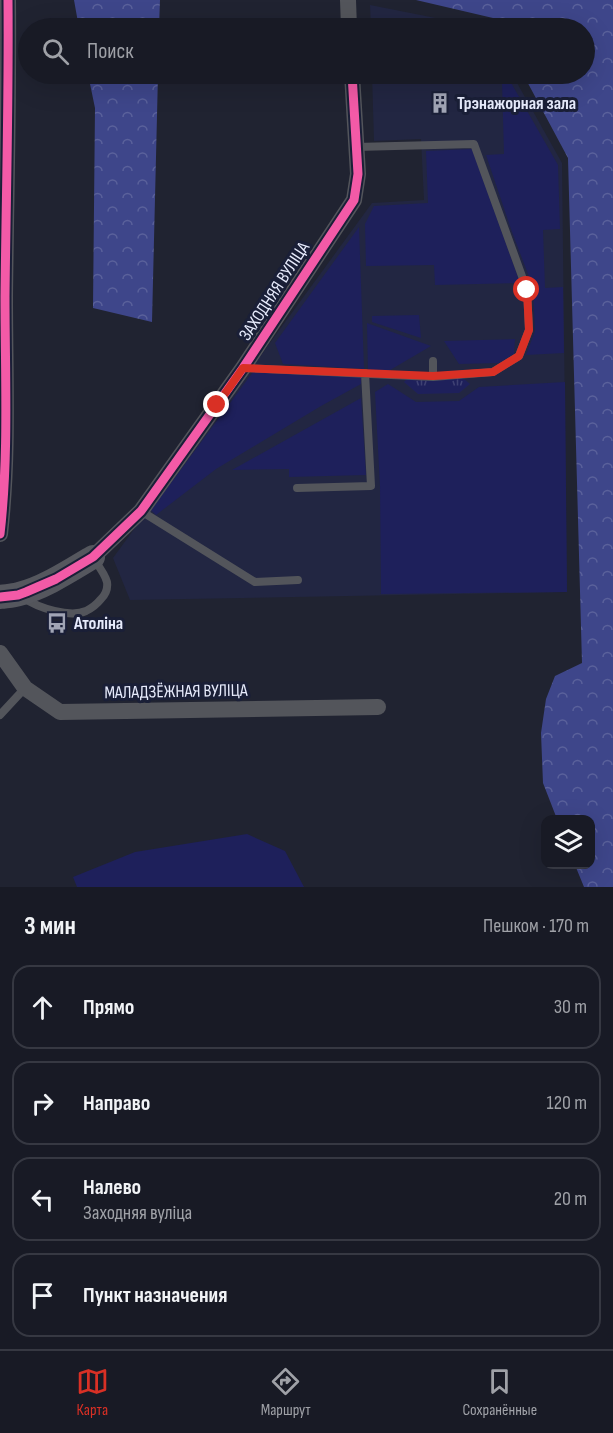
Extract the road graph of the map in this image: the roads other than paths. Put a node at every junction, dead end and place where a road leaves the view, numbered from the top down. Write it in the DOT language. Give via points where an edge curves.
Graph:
graph roads {
  1 [pos="8,0"];
  2 [pos="348,0"];
  3 [pos="349,18"];
  4 [pos="352,84"];
  5 [pos="356,147"];
  6 [pos="3,295"];
  7 [pos="433,361"];
  8 [pos="243,368"];
  9 [pos="365,374"];
  10 [pos="433,376"];
  11 [pos="297,488"];
  12 [pos="141,511"];
  13 [pos="0,534"];
  14 [pos="93,557"];
  15 [pos="298,580"];
  16 [pos="9,596"];
  17 [pos="0,653"];
  18 [pos="25,688"];
  19 [pos="378,707"];
  20 [pos="0,715"];
  1 -- 6 [label="street"];
  2 -- 3 [label="street"];
  4 -- 5 [label="street, ЗАХОДНЯЯ ВУЛІЦА"];
  5 -- 8 [label="street, ЗАХОДНЯЯ ВУЛІЦА" via="358,174 354,200"];
  5 -- 10 [label="lane" via="474,144 527,290 529,330 519,356 493,372"];
  6 -- 13 [label="street" via="5,490"];
  7 -- 10 [label="lane"];
  8 -- 9 [label="lane"];
  8 -- 12 [label="street, ЗАХОДНЯЯ ВУЛІЦА"];
  9 -- 10 [label="lane"];
  9 -- 11 [label="lane" via="371,486"];
  12 -- 14 [label="street, ЗАХОДНЯЯ ВУЛІЦА"];
  12 -- 15 [label="lane" via="255,582"];
  14 -- 16 [label="street, ЗАХОДНЯЯ ВУЛІЦА" via="56,579"];
  14 -- 16 [label="lane" via="107,587 100,601 84,612 48,609"];
  17 -- 18 [label="street, МАЛАДЗЁЖНАЯ ВУЛІЦА"];
  18 -- 19 [label="street, МАЛАДЗЁЖНАЯ ВУЛІЦА" via="60,712"];
  18 -- 20 [label="lane"];
}
